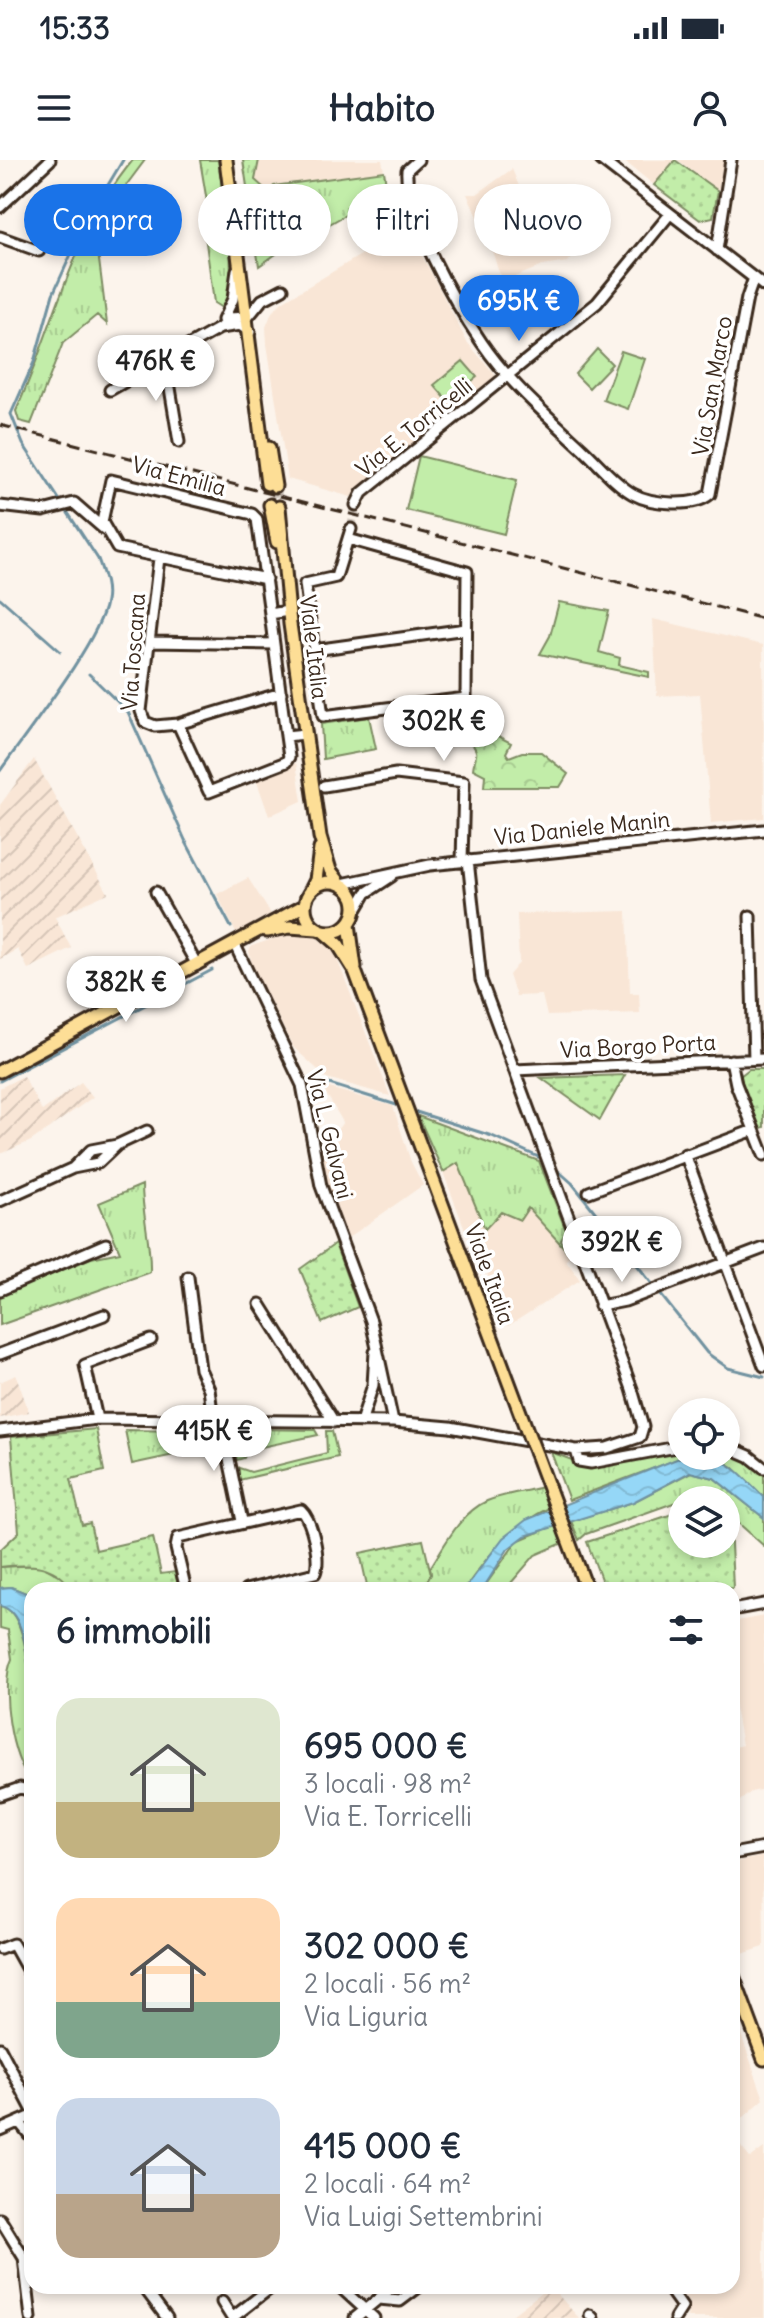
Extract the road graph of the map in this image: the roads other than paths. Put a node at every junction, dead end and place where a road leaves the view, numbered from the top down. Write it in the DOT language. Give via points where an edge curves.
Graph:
graph roads {
  1 [pos="50,160"];
  2 [pos="226,160"];
  3 [pos="418,160"];
  4 [pos="601,160"];
  5 [pos="731,160"];
  6 [pos="1,205"];
  7 [pos="670,214"];
  8 [pos="0,220"];
  9 [pos="0,237"];
  10 [pos="24,246"];
  11 [pos="717,250"];
  12 [pos="239,258"];
  13 [pos="754,278"];
  14 [pos="764,286"];
  15 [pos="283,289"];
  16 [pos="248,317"];
  17 [pos="220,328"];
  18 [pos="250,332"];
  19 [pos="165,358"];
  20 [pos="507,374"];
  21 [pos="110,390"];
  22 [pos="179,442"];
  23 [pos="271,485"];
  24 [pos="356,505"];
  25 [pos="0,506"];
  26 [pos="274,506"];
  27 [pos="104,529"];
  28 [pos="159,558"];
  29 [pos="266,579"];
  30 [pos="288,611"];
  31 [pos="270,614"];
  32 [pos="310,621"];
  33 [pos="290,624"];
  34 [pos="466,629"];
  35 [pos="149,642"];
  36 [pos="274,644"];
  37 [pos="314,650"];
  38 [pos="319,688"];
  39 [pos="299,690"];
  40 [pos="281,693"];
  41 [pos="178,724"];
  42 [pos="305,734"];
  43 [pos="286,736"];
  44 [pos="324,786"];
  45 [pos="764,830"];
  46 [pos="320,837"];
  47 [pos="465,860"];
  48 [pos="405,869"];
  49 [pos="341,884"];
  50 [pos="311,891"];
  51 [pos="156,892"];
  52 [pos="305,905"];
  53 [pos="356,910"];
  54 [pos="750,916"];
  55 [pos="349,924"];
  56 [pos="320,930"];
  57 [pos="261,931"];
  58 [pos="235,945"];
  59 [pos="197,965"];
  60 [pos="355,971"];
  61 [pos="758,997"];
  62 [pos="759,1059"];
  63 [pos="731,1060"];
  64 [pos="514,1070"];
  65 [pos="0,1071"];
  66 [pos="754,1130"];
  67 [pos="147,1131"];
  68 [pos="685,1154"];
  69 [pos="764,1155"];
  70 [pos="589,1192"];
  71 [pos="0,1201"];
  72 [pos="106,1244"];
  73 [pos="764,1248"];
  74 [pos="726,1262"];
  75 [pos="188,1277"];
  76 [pos="0,1290"];
  77 [pos="260,1304"];
  78 [pos="600,1306"];
  79 [pos="104,1315"];
  80 [pos="376,1338"];
  81 [pos="151,1340"];
  82 [pos="0,1354"];
  83 [pos="764,1366"];
  84 [pos="97,1419"];
  85 [pos="217,1420"];
  86 [pos="334,1422"];
  87 [pos="361,1422"];
  88 [pos="393,1422"];
  89 [pos="0,1431"];
  90 [pos="668,1449"];
  91 [pos="576,1450"];
  92 [pos="740,1452"];
  93 [pos="764,1468"];
  94 [pos="242,1521"];
  95 [pos="184,1582"];
  96 [pos="281,1582"];
  97 [pos="584,1582"];
  98 [pos="764,1604"];
  99 [pos="740,1608"];
  100 [pos="24,1789"];
  101 [pos="0,1795"];
  102 [pos="764,1848"];
  103 [pos="740,1852"];
  104 [pos="0,1949"];
  105 [pos="24,1964"];
  106 [pos="740,1994"];
  107 [pos="0,2048"];
  108 [pos="764,2059"];
  109 [pos="24,2094"];
  110 [pos="24,2120"];
  111 [pos="19,2122"];
  112 [pos="24,2128"];
  113 [pos="0,2130"];
  114 [pos="0,2219"];
  115 [pos="24,2258"];
  116 [pos="28,2294"];
  117 [pos="149,2294"];
  118 [pos="263,2294"];
  119 [pos="347,2294"];
  120 [pos="385,2294"];
  121 [pos="409,2294"];
  122 [pos="673,2294"];
  123 [pos="379,2299"];
  124 [pos="222,2302"];
  125 [pos="364,2311"];
  126 [pos="31,2318"];
  127 [pos="167,2318"];
  128 [pos="355,2318"];
  129 [pos="374,2318"];
  130 [pos="675,2318"];
  1 -- 6 [label="street"];
  2 -- 12 [label="main road"];
  3 -- 20 [label="street" via="407,170 414,215 472,328"];
  4 -- 7 [label="street"];
  5 -- 11 [label="street"];
  6 -- 8 [label="street"];
  7 -- 11 [label="street"];
  7 -- 20 [label="street, Via E. Torricelli" via="597,303"];
  9 -- 10 [label="street"];
  11 -- 13 [label="street"];
  12 -- 16 [label="main road"];
  12 -- 17 [label="street" via="233,299"];
  13 -- 14 [label="street"];
  13 -- 20 [label="street, Via San Marco" via="712,488 704,498 658,502 631,493"];
  15 -- 16 [label="street" via="262,300"];
  16 -- 17 [label="street" via="229,318"];
  16 -- 18 [label="main road"];
  17 -- 18 [label="street" via="240,325"];
  17 -- 19 [label="street"];
  18 -- 23 [label="main road"];
  19 -- 21 [label="street"];
  19 -- 22 [label="street"];
  20 -- 24 [label="street, Via E. Torricelli" via="362,493"];
  25 -- 27 [label="street" via="35,512 70,503 82,507"];
  26 -- 30 [label="main road, Viale Italia"];
  27 -- 28 [label="street" via="117,548"];
  27 -- 29 [label="street, Via Emilia" via="102,515 114,478 252,514"];
  28 -- 29 [label="street"];
  28 -- 35 [label="street, Via Toscana"];
  29 -- 31 [label="street, Via Emilia"];
  30 -- 31 [label="street"];
  30 -- 33 [label="main road, Viale Italia"];
  31 -- 36 [label="street"];
  32 -- 33 [label="street"];
  32 -- 34 [label="street" via="305,584 336,577 350,534 467,572"];
  32 -- 37 [label="street"];
  33 -- 39 [label="main road, Viale Italia"];
  34 -- 37 [label="street"];
  34 -- 38 [label="street" via="466,698 323,716"];
  35 -- 36 [label="street"];
  35 -- 41 [label="street, Via Toscana" via="142,717 155,726"];
  36 -- 40 [label="street"];
  37 -- 38 [label="street"];
  38 -- 39 [label="street"];
  39 -- 42 [label="main road, Viale Italia"];
  40 -- 41 [label="street"];
  40 -- 43 [label="street"];
  41 -- 43 [label="street" via="209,792 286,762"];
  42 -- 43 [label="street"];
  42 -- 46 [label="main road, Viale Italia"];
  44 -- 47 [label="street" via="396,774 464,782"];
  45 -- 47 [label="street, Via Daniele Manin"];
  46 -- 49 [label="main road, Viale Italia" via="330,870"];
  46 -- 50 [label="main road, Viale Italia"];
  47 -- 48 [label="street, Via Daniele Manin"];
  47 -- 64 [label="street" via="479,972"];
  48 -- 49 [label="street, Via Daniele Manin"];
  48 -- 53 [label="street, Via Daniele Manin" via="366,893"];
  49 -- 50 [label="main road" via="324,882"];
  49 -- 53 [label="main road" via="353,895"];
  50 -- 52 [label="main road"];
  51 -- 59 [label="street"];
  52 -- 56 [label="main road" via="308,920"];
  52 -- 57 [label="main road"];
  53 -- 55 [label="main road"];
  54 -- 61 [label="street"];
  55 -- 56 [label="main road" via="337,932"];
  55 -- 60 [label="main road, Viale Italia"];
  56 -- 57 [label="main road"];
  56 -- 60 [label="main road, Viale Italia" via="338,944"];
  57 -- 58 [label="main road"];
  58 -- 59 [label="main road"];
  58 -- 80 [label="street, Via L. Galvani" via="302,1085 324,1198"];
  59 -- 65 [label="main road"];
  60 -- 97 [label="main road, Viale Italia, bridge"];
  61 -- 62 [label="street"];
  62 -- 63 [label="street, Via Borgo Porta"];
  63 -- 64 [label="street, Via Borgo Porta"];
  63 -- 66 [label="street"];
  64 -- 78 [label="street"];
  66 -- 68 [label="street"];
  66 -- 69 [label="street"];
  67 -- 71 [label="street" via="91,1150 73,1168"];
  68 -- 70 [label="street"];
  68 -- 74 [label="street"];
  72 -- 76 [label="street"];
  73 -- 74 [label="street"];
  74 -- 78 [label="street"];
  74 -- 83 [label="street"];
  75 -- 85 [label="street" via="200,1369"];
  77 -- 86 [label="street"];
  78 -- 91 [label="street" via="643,1431 624,1444"];
  79 -- 82 [label="street"];
  80 -- 87 [label="street" via="373,1385"];
  80 -- 88 [label="street, Via L. Galvani"];
  81 -- 84 [label="street" via="85,1365"];
  84 -- 85 [label="street"];
  84 -- 89 [label="street"];
  85 -- 86 [label="street"];
  85 -- 94 [label="street"];
  86 -- 87 [label="street"];
  87 -- 88 [label="street"];
  88 -- 91 [label="street"];
  90 -- 91 [label="street" via="591,1463 579,1461"];
  92 -- 93 [label="street"];
  94 -- 95 [label="street" via="178,1538"];
  94 -- 96 [label="street" via="301,1510 307,1517 318,1563 311,1575"];
  98 -- 99 [label="street"];
  100 -- 101 [label="street"];
  102 -- 103 [label="street"];
  104 -- 105 [label="street" via="13,1944"];
  106 -- 108 [label="main road"];
  107 -- 109 [label="street"];
  110 -- 111 [label="street"];
  111 -- 112 [label="street"];
  111 -- 113 [label="street"];
  114 -- 115 [label="street"];
  116 -- 126 [label="street"];
  117 -- 127 [label="street"];
  118 -- 124 [label="street" via="232,2318"];
  119 -- 125 [label="street"];
  120 -- 123 [label="street"];
  121 -- 123 [label="street" via="400,2301"];
  122 -- 130 [label="street" via="682,2307"];
  123 -- 125 [label="street"];
  125 -- 128 [label="street"];
  125 -- 129 [label="street"];
}
